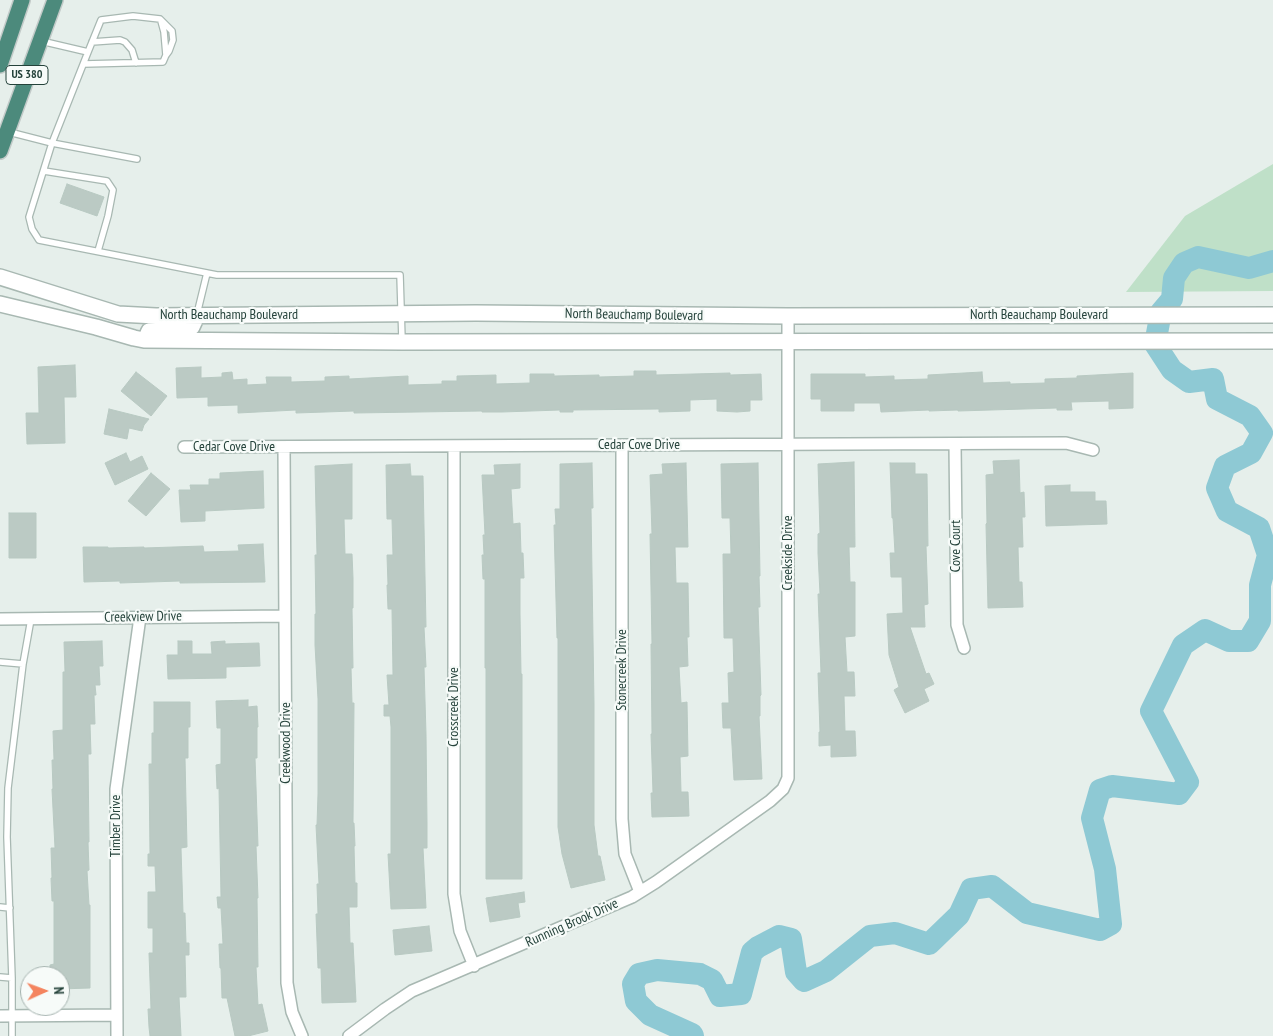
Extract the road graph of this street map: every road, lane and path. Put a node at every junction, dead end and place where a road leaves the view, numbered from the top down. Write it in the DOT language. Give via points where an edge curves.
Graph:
graph roads {
  1 [pos="22,0"];
  2 [pos="54,0"];
  3 [pos="40,41"];
  4 [pos="92,42"];
  5 [pos="88,52"];
  6 [pos="136,63"];
  7 [pos="84,64"];
  8 [pos="0,65"];
  9 [pos="7,131"];
  10 [pos="52,143"];
  11 [pos="0,151"];
  12 [pos="136,159"];
  13 [pos="44,171"];
  14 [pos="98,251"];
  15 [pos="207,272"];
  16 [pos="0,277"];
  17 [pos="0,304"];
  18 [pos="401,314"];
  19 [pos="1273,315"];
  20 [pos="197,316"];
  21 [pos="788,316"];
  22 [pos="144,340"];
  23 [pos="1273,341"];
  24 [pos="402,342"];
  25 [pos="788,342"];
  26 [pos="788,444"];
  27 [pos="955,444"];
  28 [pos="622,445"];
  29 [pos="454,446"];
  30 [pos="184,447"];
  31 [pos="284,447"];
  32 [pos="1093,450"];
  33 [pos="285,616"];
  34 [pos="140,617"];
  35 [pos="0,619"];
  36 [pos="32,619"];
  37 [pos="964,648"];
  38 [pos="0,662"];
  39 [pos="23,664"];
  40 [pos="784,789"];
  41 [pos="3,837"];
  42 [pos="640,892"];
  43 [pos="0,907"];
  44 [pos="10,908"];
  45 [pos="474,966"];
  46 [pos="0,977"];
  47 [pos="12,978"];
  48 [pos="117,1015"];
  49 [pos="0,1016"];
  50 [pos="13,1016"];
  51 [pos="12,1036"];
  52 [pos="117,1036"];
  53 [pos="302,1036"];
  54 [pos="349,1036"];
  1 -- 8 [label="highway, US 380"];
  2 -- 3 [label="highway, US 380"];
  3 -- 5 [label="lane"];
  3 -- 9 [label="highway, US 380"];
  4 -- 5 [label="lane"];
  4 -- 6 [label="lane" via="126,42"];
  4 -- 6 [label="lane" via="101,20 133,16 160,19 172,31 173,40 164,62"];
  5 -- 7 [label="lane"];
  6 -- 7 [label="lane"];
  7 -- 10 [label="lane"];
  9 -- 10 [label="lane"];
  9 -- 11 [label="highway, US 380"];
  10 -- 12 [label="lane"];
  10 -- 13 [label="lane"];
  13 -- 14 [label="lane" via="29,217 39,240"];
  13 -- 14 [label="lane" via="108,181 113,190"];
  14 -- 15 [label="lane"];
  15 -- 18 [label="lane" via="400,275"];
  15 -- 20 [label="lane"];
  16 -- 20 [label="street, North Beauchamp Boulevard" via="118,314"];
  17 -- 22 [label="street, North Beauchamp Boulevard"];
  18 -- 20 [label="street, North Beauchamp Boulevard"];
  18 -- 21 [label="street, North Beauchamp Boulevard"];
  18 -- 24 [label="lane"];
  19 -- 21 [label="street, North Beauchamp Boulevard"];
  20 -- 22 [label="street" via="192,327 149,331"];
  21 -- 25 [label="street, Creekside Drive"];
  22 -- 24 [label="street, North Beauchamp Boulevard"];
  23 -- 25 [label="street, North Beauchamp Boulevard"];
  24 -- 25 [label="street, North Beauchamp Boulevard"];
  25 -- 26 [label="street, Creekside Drive"];
  26 -- 27 [label="street, Cedar Cove Drive"];
  26 -- 28 [label="street, Cedar Cove Drive"];
  26 -- 40 [label="street, Creekside Drive" via="788,778"];
  27 -- 32 [label="street, Cedar Cove Drive" via="1066,443"];
  27 -- 37 [label="street, Cove Court" via="957,625"];
  28 -- 29 [label="street, Cedar Cove Drive"];
  28 -- 42 [label="street, Stonecreek Drive" via="622,819 625,854"];
  29 -- 31 [label="street, Cedar Cove Drive"];
  29 -- 45 [label="street, Crosscreek Drive" via="454,894 460,930"];
  30 -- 31 [label="street, Cedar Cove Drive"];
  31 -- 33 [label="street, Creekwood Drive"];
  33 -- 34 [label="street, Creekview Drive"];
  33 -- 53 [label="street, Creekwood Drive" via="287,983 292,1012"];
  34 -- 36 [label="street, Creekview Drive"];
  34 -- 48 [label="street, Timber Drive" via="116,789"];
  35 -- 36 [label="street, Creekview Drive"];
  36 -- 39 [label="lane"];
  38 -- 39 [label="lane"];
  39 -- 41 [label="lane"];
  40 -- 42 [label="street, Running Brook Drive"];
  41 -- 44 [label="lane"];
  42 -- 45 [label="street, Running Brook Drive"];
  43 -- 44 [label="lane"];
  44 -- 47 [label="lane"];
  45 -- 54 [label="street, Running Brook Drive" via="412,991"];
  46 -- 47 [label="lane"];
  47 -- 50 [label="lane"];
  48 -- 50 [label="street"];
  48 -- 52 [label="street, Timber Drive"];
  49 -- 50 [label="street"];
  50 -- 51 [label="lane"];
}
